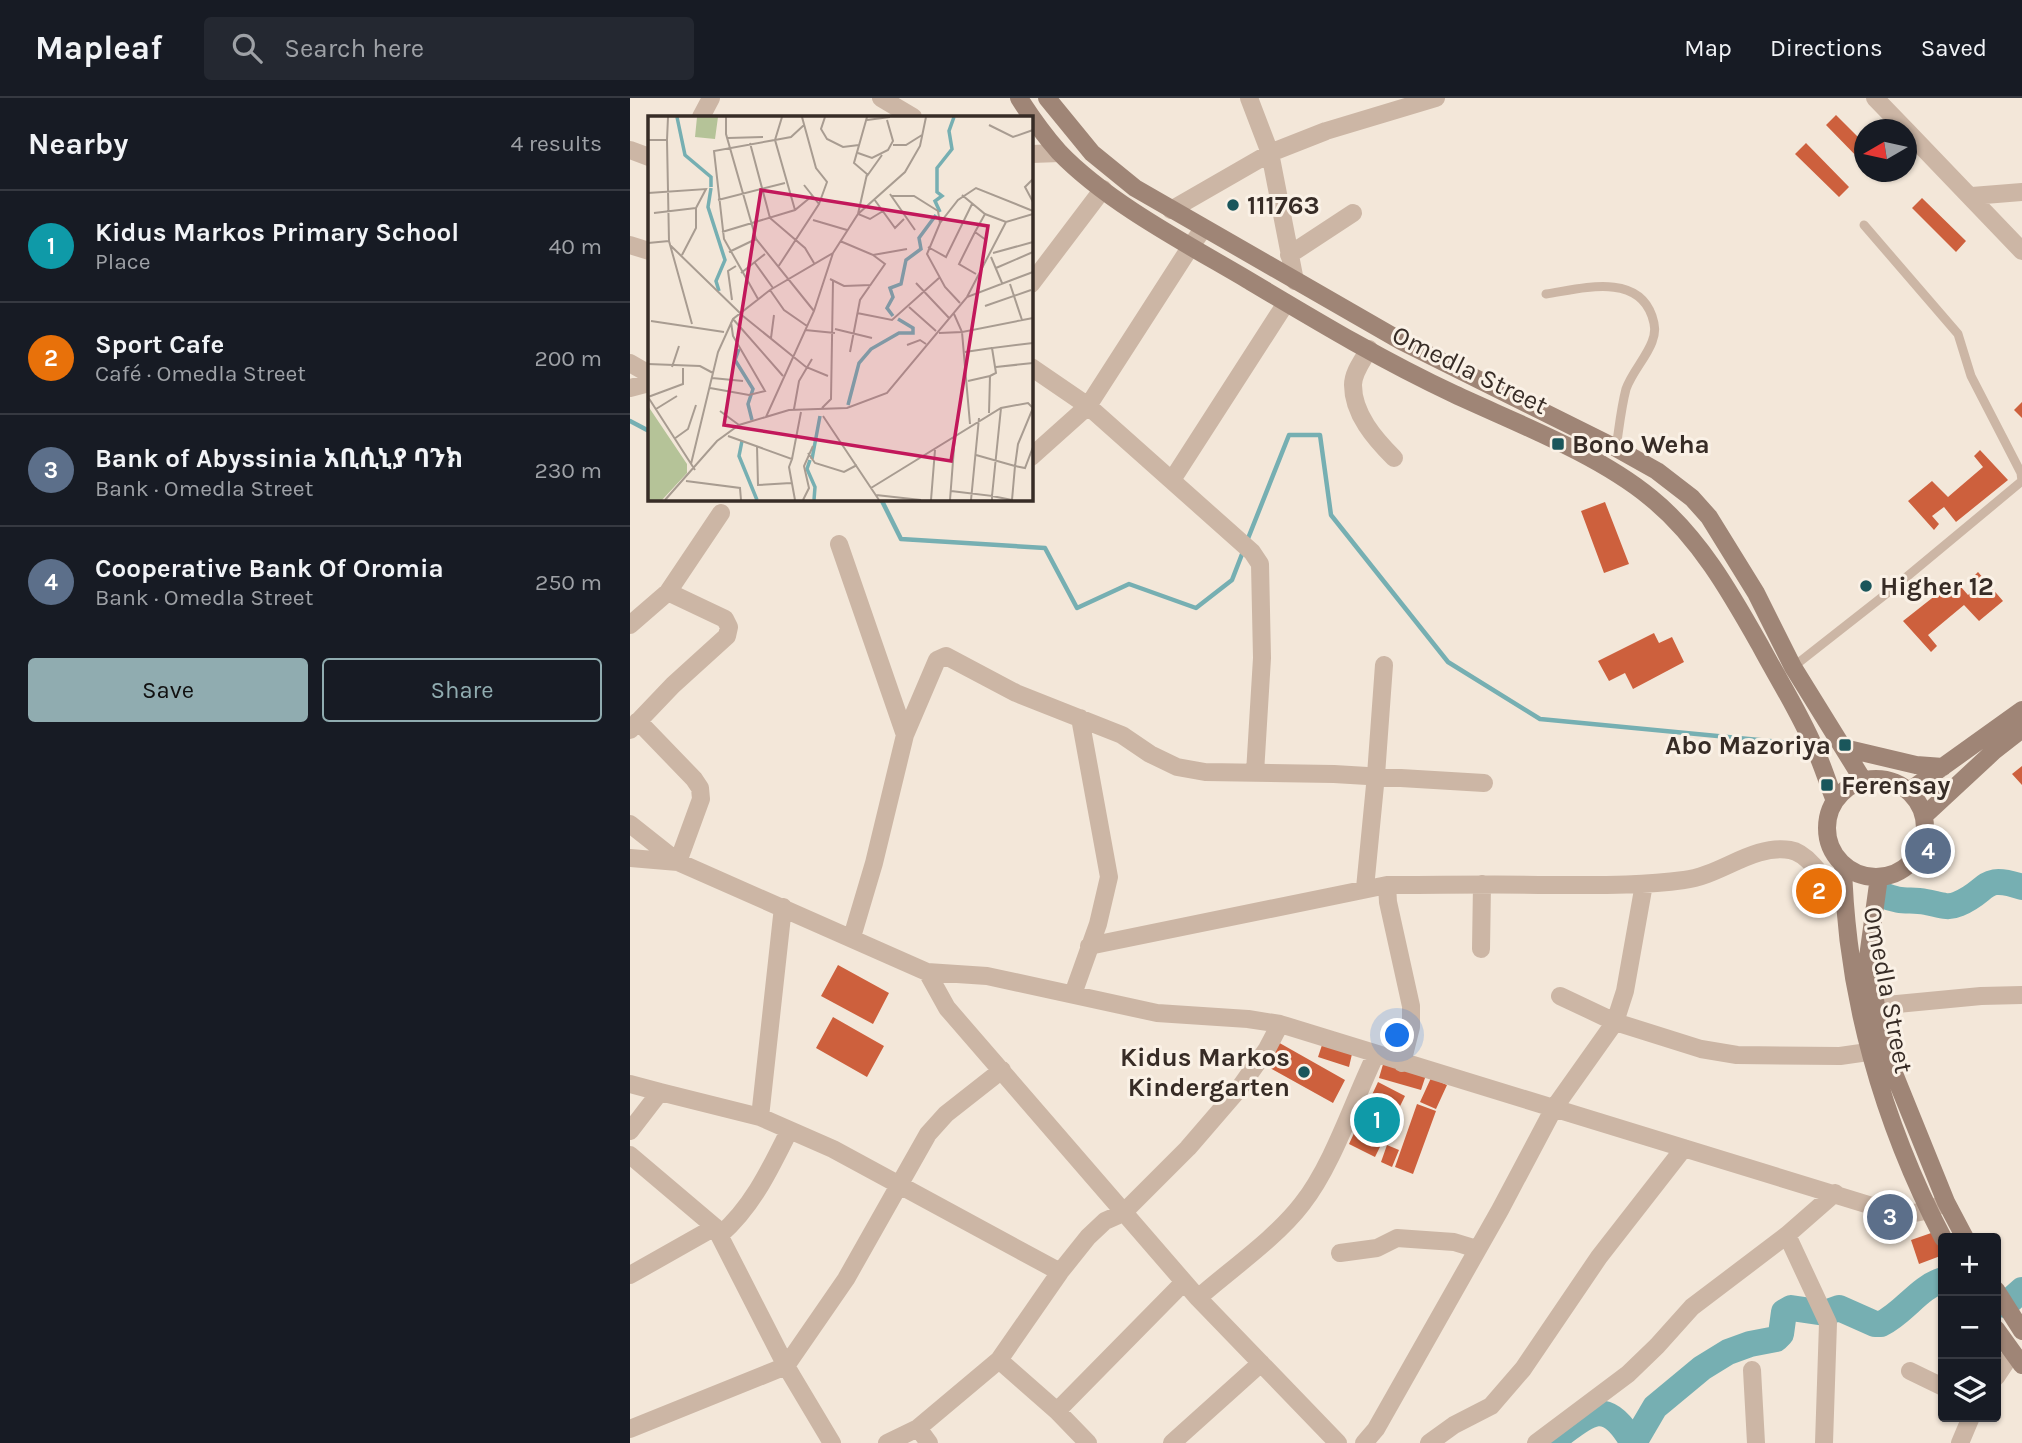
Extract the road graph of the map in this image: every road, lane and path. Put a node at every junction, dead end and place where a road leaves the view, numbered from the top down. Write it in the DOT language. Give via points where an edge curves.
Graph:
graph roads {
  1 [pos="711,98"];
  2 [pos="881,98"];
  3 [pos="1019,98"];
  4 [pos="1047,98"];
  5 [pos="1249,98"];
  6 [pos="1436,98"];
  7 [pos="1875,98"];
  8 [pos="1379,106"];
  9 [pos="702,116"];
  10 [pos="911,116"];
  11 [pos="1030,116"];
  12 [pos="1032,119"];
  13 [pos="1895,119"];
  14 [pos="1917,141"];
  15 [pos="630,150"];
  16 [pos="1060,153"];
  17 [pos="1269,153"];
  18 [pos="1032,154"];
  19 [pos="648,157"];
  20 [pos="1103,189"];
  21 [pos="2022,192"];
  22 [pos="1972,196"];
  23 [pos="1171,211"];
  24 [pos="1353,213"];
  25 [pos="1864,225"];
  26 [pos="1203,229"];
  27 [pos="630,245"];
  28 [pos="1191,246"];
  29 [pos="648,251"];
  30 [pos="2022,251"];
  31 [pos="1289,255"];
  32 [pos="1295,281"];
  33 [pos="1032,283"];
  34 [pos="1546,294"];
  35 [pos="1286,303"];
  36 [pos="1369,349"];
  37 [pos="630,363"];
  38 [pos="1032,368"];
  39 [pos="648,373"];
  40 [pos="648,383"];
  41 [pos="630,388"];
  42 [pos="1088,406"];
  43 [pos="1616,448"];
  44 [pos="1032,456"];
  45 [pos="1394,458"];
  46 [pos="1607,469"];
  47 [pos="1172,480"];
  48 [pos="721,513"];
  49 [pos="839,544"];
  50 [pos="668,592"];
  51 [pos="630,625"];
  52 [pos="1384,665"];
  53 [pos="1793,667"];
  54 [pos="2022,710"];
  55 [pos="1080,718"];
  56 [pos="634,725"];
  57 [pos="2022,729"];
  58 [pos="905,735"];
  59 [pos="1844,748"];
  60 [pos="1943,767"];
  61 [pos="1255,773"];
  62 [pos="1377,775"];
  63 [pos="1863,780"];
  64 [pos="1484,783"];
  65 [pos="1909,791"];
  66 [pos="1835,801"];
  67 [pos="1924,816"];
  68 [pos="630,824"];
  69 [pos="630,858"];
  70 [pos="678,862"];
  71 [pos="1843,864"];
  72 [pos="1879,877"];
  73 [pos="1482,884"];
  74 [pos="1644,884"];
  75 [pos="1387,885"];
  76 [pos="1365,888"];
  77 [pos="1844,906"];
  78 [pos="783,907"];
  79 [pos="852,937"];
  80 [pos="1089,946"];
  81 [pos="1481,949"];
  82 [pos="927,972"];
  83 [pos="1073,994"];
  84 [pos="2022,995"];
  85 [pos="1560,996"];
  86 [pos="1876,1006"];
  87 [pos="1615,1022"];
  88 [pos="1280,1024"];
  89 [pos="1868,1052"];
  90 [pos="1376,1054"];
  91 [pos="1402,1063"];
  92 [pos="1002,1070"];
  93 [pos="630,1084"];
  94 [pos="660,1092"];
  95 [pos="1554,1108"];
  96 [pos="760,1117"];
  97 [pos="630,1131"];
  98 [pos="789,1131"];
  99 [pos="1684,1148"];
  100 [pos="630,1155"];
  101 [pos="900,1184"];
  102 [pos="1835,1193"];
  103 [pos="1946,1202"];
  104 [pos="1929,1211"];
  105 [pos="1123,1213"];
  106 [pos="718,1231"];
  107 [pos="1940,1233"];
  108 [pos="1962,1233"];
  109 [pos="1787,1235"];
  110 [pos="1477,1249"];
  111 [pos="1339,1253"];
  112 [pos="1060,1272"];
  113 [pos="630,1275"];
  114 [pos="1184,1282"];
  115 [pos="2000,1296"];
  116 [pos="1198,1298"];
  117 [pos="2022,1331"];
  118 [pos="2001,1336"];
  119 [pos="2017,1359"];
  120 [pos="999,1360"];
  121 [pos="1261,1363"];
  122 [pos="786,1366"];
  123 [pos="1752,1370"];
  124 [pos="1910,1371"];
  125 [pos="2001,1373"];
  126 [pos="1938,1385"];
  127 [pos="1057,1411"];
  128 [pos="1970,1422"];
  129 [pos="630,1429"];
  130 [pos="923,1436"];
  131 [pos="832,1443"];
  132 [pos="887,1443"];
  133 [pos="1088,1443"];
  134 [pos="1172,1443"];
  135 [pos="1338,1443"];
  136 [pos="1364,1443"];
  137 [pos="1429,1443"];
  138 [pos="1536,1443"];
  139 [pos="1756,1443"];
  140 [pos="1824,1443"];
  141 [pos="1959,1443"];
  1 -- 9 [label="street"];
  2 -- 10 [label="street"];
  3 -- 11 [label="main road, Omedla Street"];
  4 -- 23 [label="main road, Omedla Street" via="1092,153"];
  5 -- 17 [label="street"];
  6 -- 8 [label="street"];
  7 -- 13 [label="street"];
  8 -- 17 [label="street"];
  12 -- 16 [label="main road, Omedla Street"];
  14 -- 22 [label="street"];
  15 -- 19 [label="street"];
  16 -- 18 [label="street"];
  16 -- 20 [label="main road, Omedla Street"];
  17 -- 23 [label="street"];
  17 -- 31 [label="street"];
  20 -- 28 [label="main road, Omedla Street"];
  20 -- 33 [label="street"];
  21 -- 22 [label="street"];
  22 -- 30 [label="street"];
  23 -- 26 [label="main road, Omedla Street"];
  24 -- 31 [label="street"];
  25 -- 53 [label="lane" via="1958,334 1971,376 2022,481"];
  26 -- 28 [label="street"];
  26 -- 32 [label="main road, Omedla Street"];
  27 -- 29 [label="street"];
  28 -- 35 [label="main road, Omedla Street"];
  28 -- 42 [label="street"];
  31 -- 32 [label="street"];
  32 -- 43 [label="main road, Omedla Street" via="1413,347"];
  34 -- 43 [label="lane" via="1608,285 1627,289 1651,311 1656,326 1653,340 1627,388"];
  35 -- 36 [label="main road, Omedla Street"];
  35 -- 47 [label="street"];
  36 -- 45 [label="street" via="1353,386 1366,426"];
  36 -- 46 [label="main road, Omedla Street"];
  37 -- 39 [label="street"];
  38 -- 42 [label="street"];
  40 -- 41 [label="street"];
  42 -- 44 [label="street"];
  42 -- 47 [label="street"];
  43 -- 46 [label="main road"];
  43 -- 53 [label="main road, Omedla Street" via="1657,471 1709,517 1756,593"];
  46 -- 66 [label="main road, Omedla Street" via="1651,498 1687,531 1712,566 1815,747"];
  47 -- 61 [label="street" via="1261,564 1262,658"];
  48 -- 50 [label="street"];
  49 -- 58 [label="street"];
  50 -- 51 [label="street"];
  50 -- 56 [label="street" via="725,619 727,636"];
  52 -- 62 [label="street"];
  53 -- 59 [label="main road, Omedla Street"];
  54 -- 60 [label="main road"];
  55 -- 58 [label="street" via="1016,693 946,656 937,660"];
  55 -- 61 [label="street" via="1122,735 1178,767"];
  55 -- 80 [label="street" via="1109,877"];
  56 -- 70 [label="street" via="700,788 701,799"];
  57 -- 67 [label="main road"];
  58 -- 79 [label="street"];
  59 -- 60 [label="main road"];
  59 -- 63 [label="main road, Omedla Street"];
  60 -- 65 [label="main road"];
  61 -- 62 [label="street"];
  62 -- 64 [label="street"];
  62 -- 76 [label="street"];
  63 -- 65 [label="main road" via="1895,782"];
  63 -- 66 [label="main road"];
  65 -- 67 [label="main road"];
  66 -- 71 [label="main road, Omedla Street" via="1829,814 1829,841"];
  67 -- 72 [label="main road, Omedla Street" via="1925,833 1916,857 1896,873"];
  68 -- 70 [label="street"];
  69 -- 70 [label="street"];
  70 -- 78 [label="street"];
  71 -- 72 [label="main road, Omedla Street" via="1860,875"];
  71 -- 77 [label="main road, Omedla Street"];
  72 -- 86 [label="main road" via="1868,957"];
  73 -- 74 [label="street"];
  73 -- 75 [label="street"];
  73 -- 81 [label="street"];
  74 -- 77 [label="street" via="1688,880 1757,853 1793,850 1808,859"];
  74 -- 87 [label="street"];
  75 -- 76 [label="street"];
  75 -- 91 [label="street" via="1412,1006"];
  76 -- 80 [label="street"];
  77 -- 89 [label="main road, Omedla Street"];
  78 -- 79 [label="street"];
  78 -- 96 [label="street"];
  79 -- 82 [label="street"];
  80 -- 83 [label="street"];
  82 -- 83 [label="street" via="986,976"];
  82 -- 92 [label="street" via="947,1008"];
  83 -- 88 [label="street" via="1157,1013"];
  84 -- 86 [label="street"];
  85 -- 87 [label="street"];
  86 -- 103 [label="main road" via="1895,1076"];
  87 -- 89 [label="street" via="1700,1049 1737,1055"];
  87 -- 95 [label="street"];
  88 -- 90 [label="street"];
  88 -- 105 [label="street" via="1238,1090"];
  89 -- 104 [label="main road, Omedla Street"];
  90 -- 91 [label="street"];
  90 -- 116 [label="street" via="1304,1202"];
  91 -- 95 [label="street"];
  92 -- 101 [label="street" via="928,1134"];
  92 -- 105 [label="street"];
  93 -- 94 [label="street"];
  94 -- 96 [label="street"];
  94 -- 97 [label="street"];
  95 -- 99 [label="street"];
  95 -- 110 [label="street"];
  96 -- 98 [label="street"];
  98 -- 101 [label="street"];
  98 -- 106 [label="street" via="746,1209"];
  99 -- 102 [label="street"];
  99 -- 137 [label="street" via="1492,1406"];
  100 -- 106 [label="street"];
  101 -- 112 [label="street"];
  101 -- 122 [label="street" via="846,1279"];
  102 -- 104 [label="street" via="1895,1213"];
  102 -- 109 [label="street"];
  103 -- 104 [label="street"];
  103 -- 108 [label="main road"];
  104 -- 107 [label="main road, Omedla Street"];
  105 -- 112 [label="street" via="1105,1221"];
  105 -- 114 [label="street"];
  106 -- 113 [label="street"];
  106 -- 122 [label="street"];
  109 -- 138 [label="street" via="1692,1307 1628,1374"];
  109 -- 140 [label="street" via="1826,1315"];
  110 -- 111 [label="street" via="1454,1242 1397,1238 1377,1248"];
  110 -- 136 [label="street"];
  112 -- 120 [label="street"];
  114 -- 116 [label="street"];
  114 -- 127 [label="street"];
  115 -- 117 [label="main road"];
  116 -- 121 [label="street"];
  118 -- 119 [label="main road"];
  119 -- 125 [label="street"];
  120 -- 127 [label="street"];
  120 -- 130 [label="street"];
  121 -- 134 [label="street"];
  121 -- 135 [label="street"];
  122 -- 129 [label="street"];
  122 -- 131 [label="street"];
  123 -- 139 [label="street"];
  124 -- 126 [label="street"];
  127 -- 133 [label="street"];
  128 -- 141 [label="street"];
  130 -- 132 [label="street"];
}
